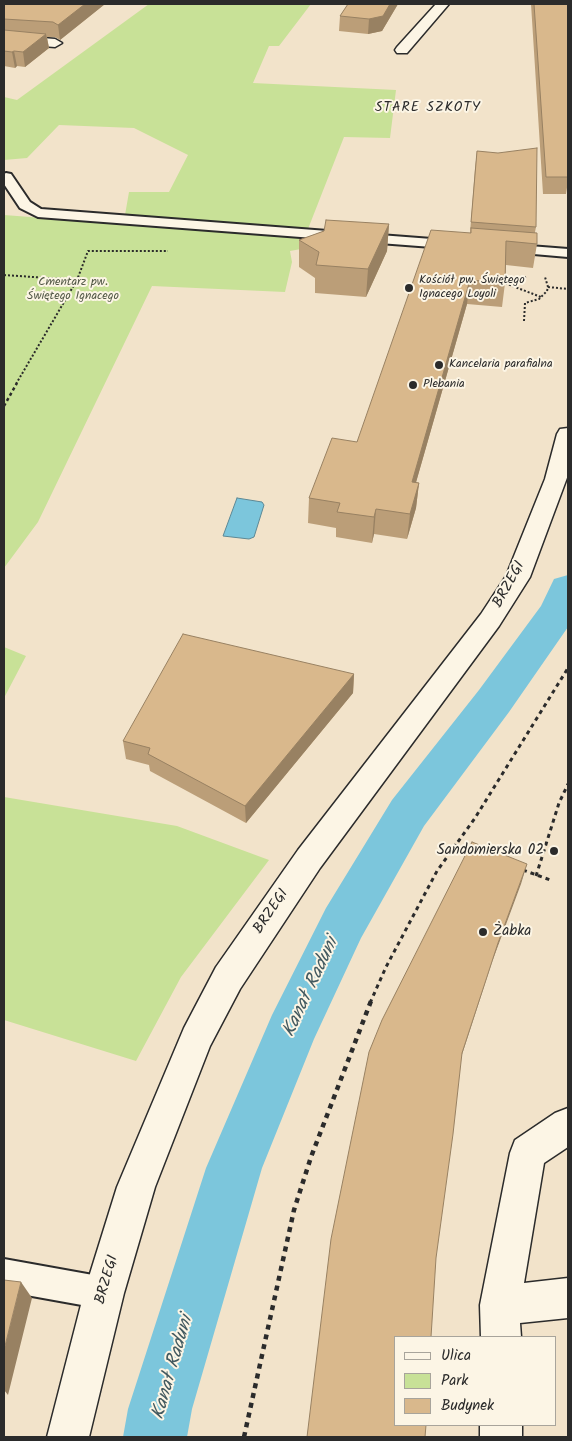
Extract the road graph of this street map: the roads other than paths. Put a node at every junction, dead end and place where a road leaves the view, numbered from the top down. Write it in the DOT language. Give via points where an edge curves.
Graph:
graph roads {
  1 [pos="442,4"];
  2 [pos="4,39"];
  3 [pos="55,43"];
  4 [pos="402,50"];
  5 [pos="6,177"];
  6 [pos="469,246"];
  7 [pos="488,247"];
  8 [pos="568,253"];
  9 [pos="568,434"];
  10 [pos="568,1126"];
  11 [pos="4,1275"];
  12 [pos="104,1293"];
  13 [pos="568,1298"];
  14 [pos="501,1321"];
  15 [pos="68,1437"];
  1 -- 4 [label="street"];
  2 -- 3 [label="street"];
  5 -- 6 [label="lane" via="25,205 38,213"];
  7 -- 8 [label="lane"];
  9 -- 12 [label="street, BRZEGI" via="556,479 518,577 490,620 309,859 228,978 196,1039 136,1186"];
  10 -- 14 [label="street" via="528,1153"];
  11 -- 12 [label="lane"];
  12 -- 15 [label="street, BRZEGI"];
  13 -- 14 [label="street"];
}
